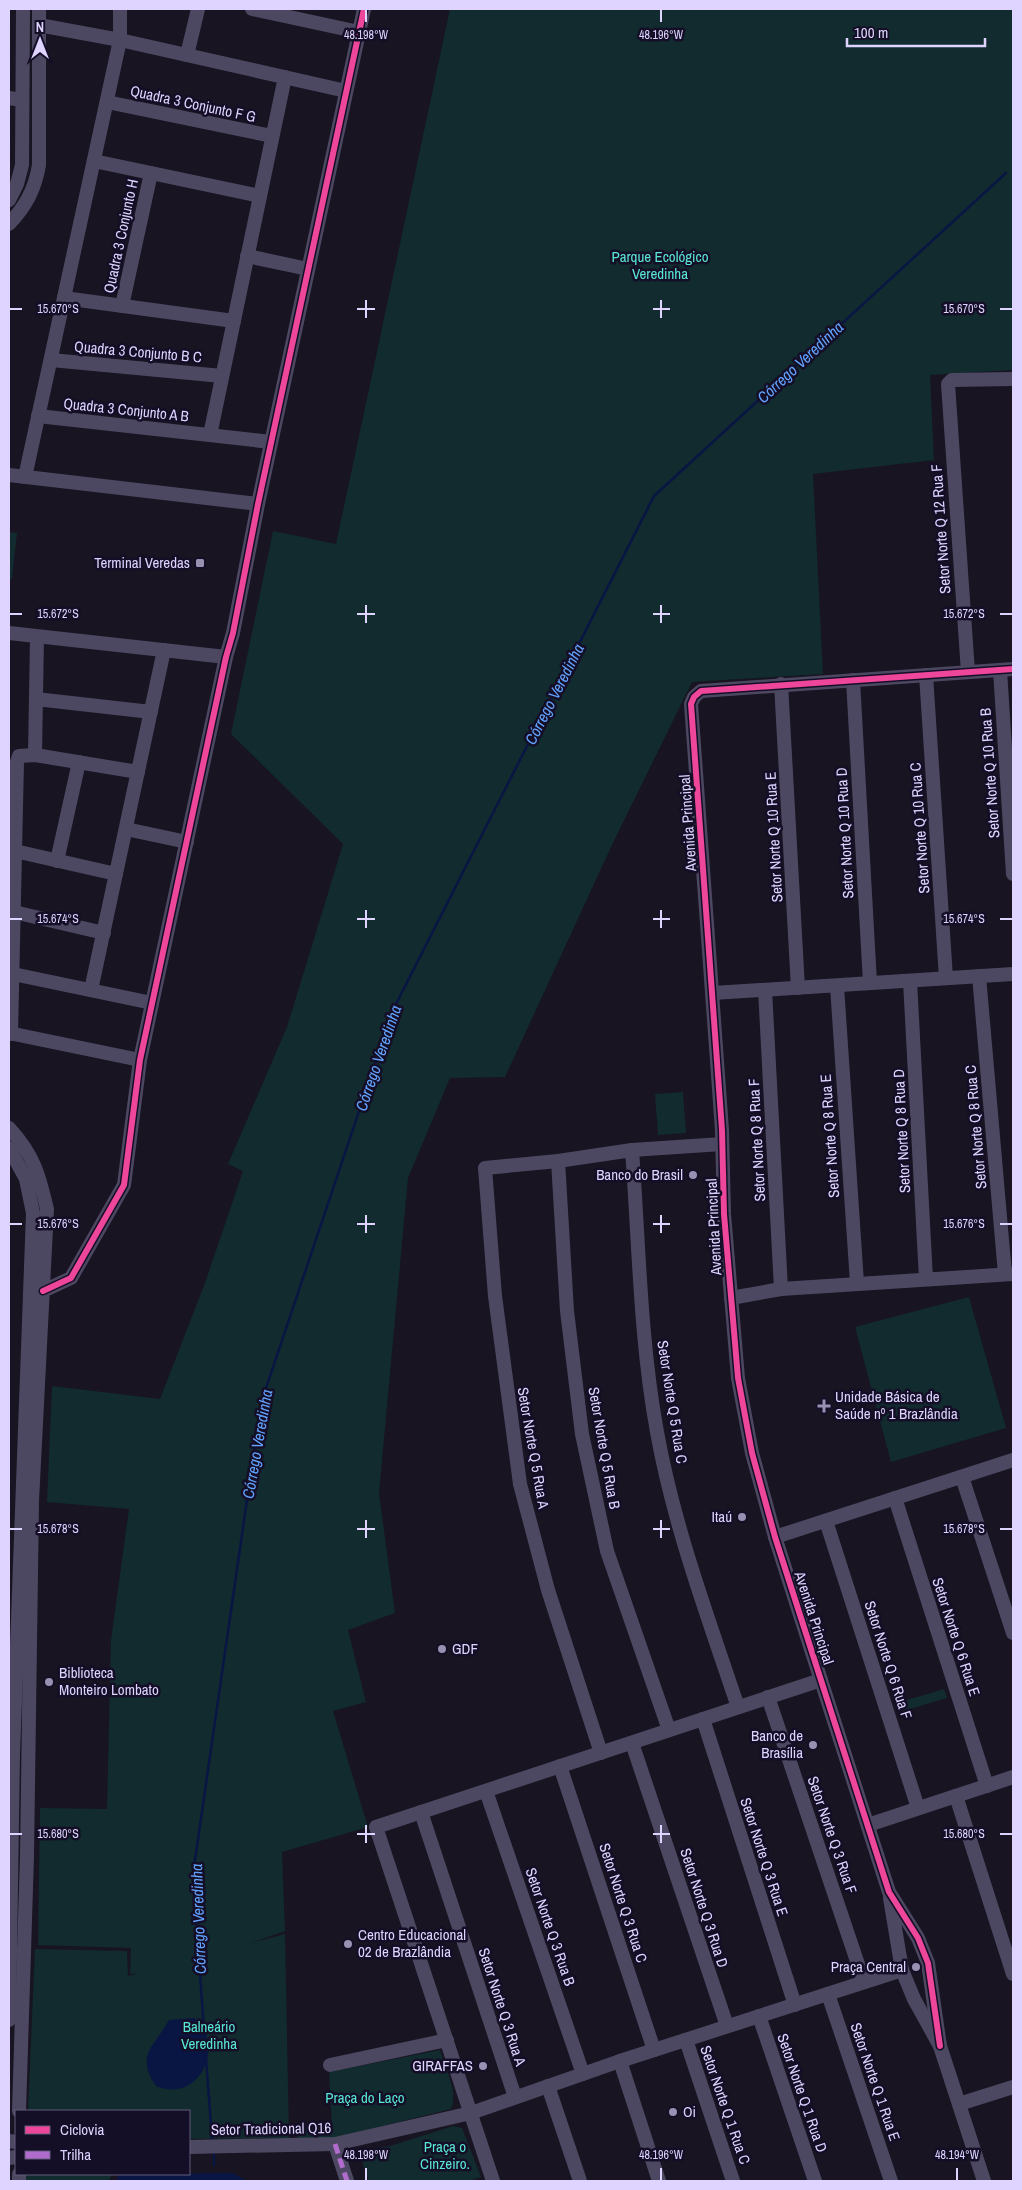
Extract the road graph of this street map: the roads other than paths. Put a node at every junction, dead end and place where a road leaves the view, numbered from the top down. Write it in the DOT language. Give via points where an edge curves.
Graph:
graph roads {
  1 [pos="22,9"];
  2 [pos="39,9"];
  3 [pos="120,9"];
  4 [pos="198,9"];
  5 [pos="252,9"];
  6 [pos="364,9"];
  7 [pos="299,14"];
  8 [pos="39,25"];
  9 [pos="359,32"];
  10 [pos="120,40"];
  11 [pos="22,51"];
  12 [pos="38,51"];
  13 [pos="187,55"];
  14 [pos="285,77"];
  15 [pos="346,91"];
  16 [pos="15,99"];
  17 [pos="107,102"];
  18 [pos="272,136"];
  19 [pos="94,161"];
  20 [pos="152,173"];
  21 [pos="260,196"];
  22 [pos="9,200"];
  23 [pos="9,224"];
  24 [pos="247,256"];
  25 [pos="308,270"];
  26 [pos="64,298"];
  27 [pos="122,306"];
  28 [pos="234,321"];
  29 [pos="51,360"];
  30 [pos="222,376"];
  31 [pos="1013,379"];
  32 [pos="38,416"];
  33 [pos="210,435"];
  34 [pos="271,442"];
  35 [pos="9,475"];
  36 [pos="25,476"];
  37 [pos="258,504"];
  38 [pos="9,633"];
  39 [pos="37,637"];
  40 [pos="164,650"];
  41 [pos="226,656"];
  42 [pos="1006,670"];
  43 [pos="968,672"];
  44 [pos="926,675"];
  45 [pos="853,680"];
  46 [pos="781,684"];
  47 [pos="36,699"];
  48 [pos="151,712"];
  49 [pos="35,755"];
  50 [pos="79,762"];
  51 [pos="138,772"];
  52 [pos="126,829"];
  53 [pos="187,842"];
  54 [pos="15,851"];
  55 [pos="57,861"];
  56 [pos="116,874"];
  57 [pos="1013,874"];
  58 [pos="14,912"];
  59 [pos="104,932"];
  60 [pos="12,974"];
  61 [pos="1013,974"];
  62 [pos="979,976"];
  63 [pos="946,978"];
  64 [pos="910,981"];
  65 [pos="870,983"];
  66 [pos="837,986"];
  67 [pos="798,988"];
  68 [pos="92,990"];
  69 [pos="765,990"];
  70 [pos="713,993"];
  71 [pos="152,1003"];
  72 [pos="10,1033"];
  73 [pos="140,1060"];
  74 [pos="9,1128"];
  75 [pos="722,1144"];
  76 [pos="9,1148"];
  77 [pos="632,1150"];
  78 [pos="558,1162"];
  79 [pos="1009,1274"];
  80 [pos="926,1279"];
  81 [pos="857,1284"];
  82 [pos="781,1289"];
  83 [pos="42,1291"];
  84 [pos="731,1298"];
  85 [pos="1013,1460"];
  86 [pos="962,1476"];
  87 [pos="895,1498"];
  88 [pos="26,1501"];
  89 [pos="826,1521"];
  90 [pos="775,1537"];
  91 [pos="1013,1633"];
  92 [pos="821,1680"];
  93 [pos="768,1697"];
  94 [pos="738,1708"];
  95 [pos="703,1719"];
  96 [pos="669,1730"];
  97 [pos="632,1742"];
  98 [pos="601,1753"];
  99 [pos="11,1754"];
  100 [pos="560,1766"];
  101 [pos="1013,1777"];
  102 [pos="987,1786"];
  103 [pos="486,1791"];
  104 [pos="956,1796"];
  105 [pos="918,1808"];
  106 [pos="421,1812"];
  107 [pos="868,1825"];
  108 [pos="12,1855"];
  109 [pos="27,1856"];
  110 [pos="19,1876"];
  111 [pos="889,1892"];
  112 [pos="918,1938"];
  113 [pos="897,1947"];
  114 [pos="902,1970"];
  115 [pos="1013,1974"];
  116 [pos="864,1982"];
  117 [pos="934,1991"];
  118 [pos="828,1994"];
  119 [pos="914,1999"];
  120 [pos="795,2005"];
  121 [pos="15,2013"];
  122 [pos="759,2016"];
  123 [pos="9,2020"];
  124 [pos="727,2026"];
  125 [pos="447,2040"];
  126 [pos="686,2040"];
  127 [pos="940,2046"];
  128 [pos="654,2050"];
  129 [pos="620,2061"];
  130 [pos="330,2065"];
  131 [pos="583,2074"];
  132 [pos="548,2086"];
  133 [pos="1013,2087"];
  134 [pos="515,2097"];
  135 [pos="959,2104"];
  136 [pos="20,2110"];
  137 [pos="471,2113"];
  138 [pos="335,2144"];
  139 [pos="190,2147"];
  140 [pos="347,2181"];
  141 [pos="493,2181"];
  142 [pos="580,2181"];
  143 [pos="659,2181"];
  144 [pos="733,2181"];
  145 [pos="815,2181"];
  146 [pos="891,2181"];
  147 [pos="984,2181"];
  1 -- 11 [label="street"];
  2 -- 8 [label="street"];
  3 -- 10 [label="street"];
  4 -- 13 [label="street"];
  5 -- 7 [label="street"];
  6 -- 9 [label="street"];
  7 -- 9 [label="street"];
  8 -- 10 [label="street"];
  8 -- 12 [label="street"];
  9 -- 15 [label="street"];
  10 -- 13 [label="street"];
  10 -- 17 [label="street"];
  11 -- 12 [label="street"];
  11 -- 16 [label="street"];
  12 -- 23 [label="street" via="40,165 36,184 24,209"];
  13 -- 14 [label="street"];
  14 -- 15 [label="street"];
  14 -- 18 [label="street"];
  15 -- 25 [label="street"];
  16 -- 22 [label="street" via="22,165"];
  17 -- 18 [label="street, Quadra 3 Conjunto F G"];
  17 -- 19 [label="street"];
  18 -- 21 [label="street"];
  19 -- 20 [label="street"];
  19 -- 26 [label="street"];
  20 -- 21 [label="street"];
  20 -- 27 [label="street, Quadra 3 Conjunto H"];
  21 -- 24 [label="street"];
  24 -- 25 [label="street"];
  24 -- 28 [label="street"];
  25 -- 34 [label="street"];
  26 -- 27 [label="street"];
  26 -- 29 [label="street"];
  27 -- 28 [label="street"];
  28 -- 30 [label="street"];
  29 -- 30 [label="street, Quadra 3 Conjunto B C"];
  29 -- 32 [label="street"];
  30 -- 33 [label="street"];
  31 -- 43 [label="street, Setor Norte Q 12 Rua F" via="952,380 948,384"];
  32 -- 33 [label="street, Quadra 3 Conjunto A B"];
  32 -- 36 [label="street"];
  33 -- 34 [label="street, Quadra 3 Conjunto A B"];
  34 -- 37 [label="street"];
  35 -- 36 [label="street"];
  36 -- 37 [label="street"];
  37 -- 41 [label="street"];
  38 -- 39 [label="street"];
  39 -- 40 [label="street"];
  39 -- 47 [label="street"];
  40 -- 41 [label="street"];
  40 -- 48 [label="street"];
  41 -- 53 [label="street"];
  42 -- 43 [label="street, Avenida Principal"];
  42 -- 57 [label="street, Setor Norte Q 10 Rua B"];
  43 -- 44 [label="street, Avenida Principal"];
  44 -- 45 [label="street, Avenida Principal"];
  44 -- 63 [label="street, Setor Norte Q 10 Rua C"];
  45 -- 46 [label="street, Avenida Principal"];
  45 -- 65 [label="street, Setor Norte Q 10 Rua D"];
  46 -- 67 [label="street, Setor Norte Q 10 Rua E"];
  46 -- 70 [label="street, Avenida Principal" via="701,690 692,700"];
  47 -- 48 [label="street"];
  47 -- 49 [label="street"];
  48 -- 51 [label="street"];
  49 -- 50 [label="street"];
  49 -- 54 [label="street" via="19,756 17,762"];
  50 -- 51 [label="street"];
  50 -- 55 [label="street"];
  51 -- 52 [label="street"];
  52 -- 53 [label="street"];
  52 -- 56 [label="street"];
  53 -- 71 [label="street"];
  54 -- 55 [label="street"];
  54 -- 58 [label="street"];
  55 -- 56 [label="street"];
  56 -- 59 [label="street"];
  58 -- 59 [label="street"];
  58 -- 60 [label="street"];
  59 -- 68 [label="street"];
  60 -- 68 [label="street"];
  60 -- 72 [label="street"];
  61 -- 62 [label="street"];
  62 -- 63 [label="street"];
  62 -- 79 [label="street, Setor Norte Q 8 Rua C"];
  63 -- 64 [label="street"];
  64 -- 65 [label="street"];
  64 -- 80 [label="street, Setor Norte Q 8 Rua D"];
  65 -- 66 [label="street"];
  66 -- 67 [label="street"];
  66 -- 81 [label="street, Setor Norte Q 8 Rua E"];
  67 -- 69 [label="street"];
  68 -- 71 [label="street"];
  69 -- 70 [label="street"];
  69 -- 82 [label="street, Setor Norte Q 8 Rua F"];
  70 -- 75 [label="street, Avenida Principal"];
  71 -- 73 [label="street"];
  72 -- 73 [label="street"];
  73 -- 83 [label="street" via="124,1185 71,1278"];
  74 -- 83 [label="street" via="22,1142 39,1173 46,1209"];
  75 -- 77 [label="street"];
  75 -- 84 [label="street, Avenida Principal"];
  76 -- 88 [label="street" via="26,1179 32,1212"];
  77 -- 78 [label="street"];
  77 -- 94 [label="street, Setor Norte Q 5 Rua C" via="644,1332 657,1432 680,1532"];
  78 -- 96 [label="street, Setor Norte Q 5 Rua B" via="567,1311 582,1434 607,1550"];
  78 -- 98 [label="street, Setor Norte Q 5 Rua A" via="485,1168 495,1296 520,1484 548,1590"];
  79 -- 80 [label="street"];
  80 -- 81 [label="street"];
  81 -- 82 [label="street"];
  82 -- 84 [label="street"];
  83 -- 88 [label="street"];
  84 -- 90 [label="street, Avenida Principal" via="738,1378 752,1453"];
  85 -- 86 [label="street"];
  86 -- 87 [label="street"];
  86 -- 91 [label="street"];
  87 -- 89 [label="street"];
  87 -- 102 [label="street, Setor Norte Q 6 Rua E"];
  88 -- 99 [label="street"];
  88 -- 109 [label="street"];
  89 -- 90 [label="street"];
  89 -- 105 [label="street, Setor Norte Q 6 Rua F"];
  90 -- 92 [label="street, Avenida Principal"];
  92 -- 93 [label="street"];
  92 -- 107 [label="street, Avenida Principal"];
  93 -- 94 [label="street"];
  93 -- 116 [label="street, Setor Norte Q 3 Rua F"];
  94 -- 95 [label="street"];
  95 -- 96 [label="street"];
  95 -- 120 [label="street, Setor Norte Q 3 Rua E"];
  96 -- 97 [label="street"];
  97 -- 98 [label="street"];
  97 -- 124 [label="street, Setor Norte Q 3 Rua D"];
  98 -- 100 [label="street"];
  99 -- 108 [label="street"];
  100 -- 103 [label="street"];
  100 -- 128 [label="street, Setor Norte Q 3 Rua C"];
  101 -- 102 [label="street"];
  102 -- 104 [label="street"];
  103 -- 106 [label="street"];
  103 -- 131 [label="street, Setor Norte Q 3 Rua B"];
  104 -- 105 [label="street"];
  104 -- 115 [label="street"];
  105 -- 107 [label="street"];
  106 -- 125 [label="street" via="376,1827"];
  106 -- 134 [label="street, Setor Norte Q 3 Rua A"];
  107 -- 111 [label="street, Avenida Principal"];
  108 -- 109 [label="street" via="20,1861"];
  108 -- 110 [label="street"];
  109 -- 110 [label="street"];
  110 -- 121 [label="street"];
  111 -- 112 [label="street, Avenida Principal"];
  111 -- 113 [label="street"];
  112 -- 113 [label="street" via="905,1937"];
  112 -- 117 [label="street, Avenida Principal"];
  113 -- 114 [label="street"];
  114 -- 116 [label="street, Setor Tradicional Q16"];
  114 -- 119 [label="street"];
  116 -- 118 [label="street, Setor Tradicional Q16"];
  117 -- 119 [label="street" via="926,2000"];
  117 -- 127 [label="street, Avenida Principal"];
  118 -- 120 [label="street, Setor Tradicional Q16"];
  118 -- 146 [label="street, Setor Norte Q 1 Rua E"];
  119 -- 127 [label="street"];
  120 -- 122 [label="street, Setor Tradicional Q16"];
  121 -- 123 [label="street"];
  121 -- 136 [label="street"];
  122 -- 124 [label="street, Setor Tradicional Q16"];
  122 -- 145 [label="street, Setor Norte Q 1 Rua D"];
  124 -- 126 [label="street, Setor Tradicional Q16"];
  125 -- 130 [label="street"];
  125 -- 137 [label="street"];
  126 -- 128 [label="street, Setor Tradicional Q16"];
  126 -- 144 [label="street, Setor Norte Q 1 Rua C"];
  127 -- 135 [label="street"];
  128 -- 129 [label="street, Setor Tradicional Q16"];
  129 -- 131 [label="street, Setor Tradicional Q16"];
  129 -- 143 [label="street"];
  131 -- 132 [label="street, Setor Tradicional Q16"];
  132 -- 134 [label="street, Setor Tradicional Q16"];
  132 -- 142 [label="street"];
  133 -- 135 [label="street"];
  134 -- 137 [label="street, Setor Tradicional Q16"];
  135 -- 147 [label="street"];
  137 -- 138 [label="street, Setor Tradicional Q16"];
  137 -- 141 [label="street"];
  138 -- 139 [label="street, Setor Tradicional Q16"];
  138 -- 140 [label="street"];
}
